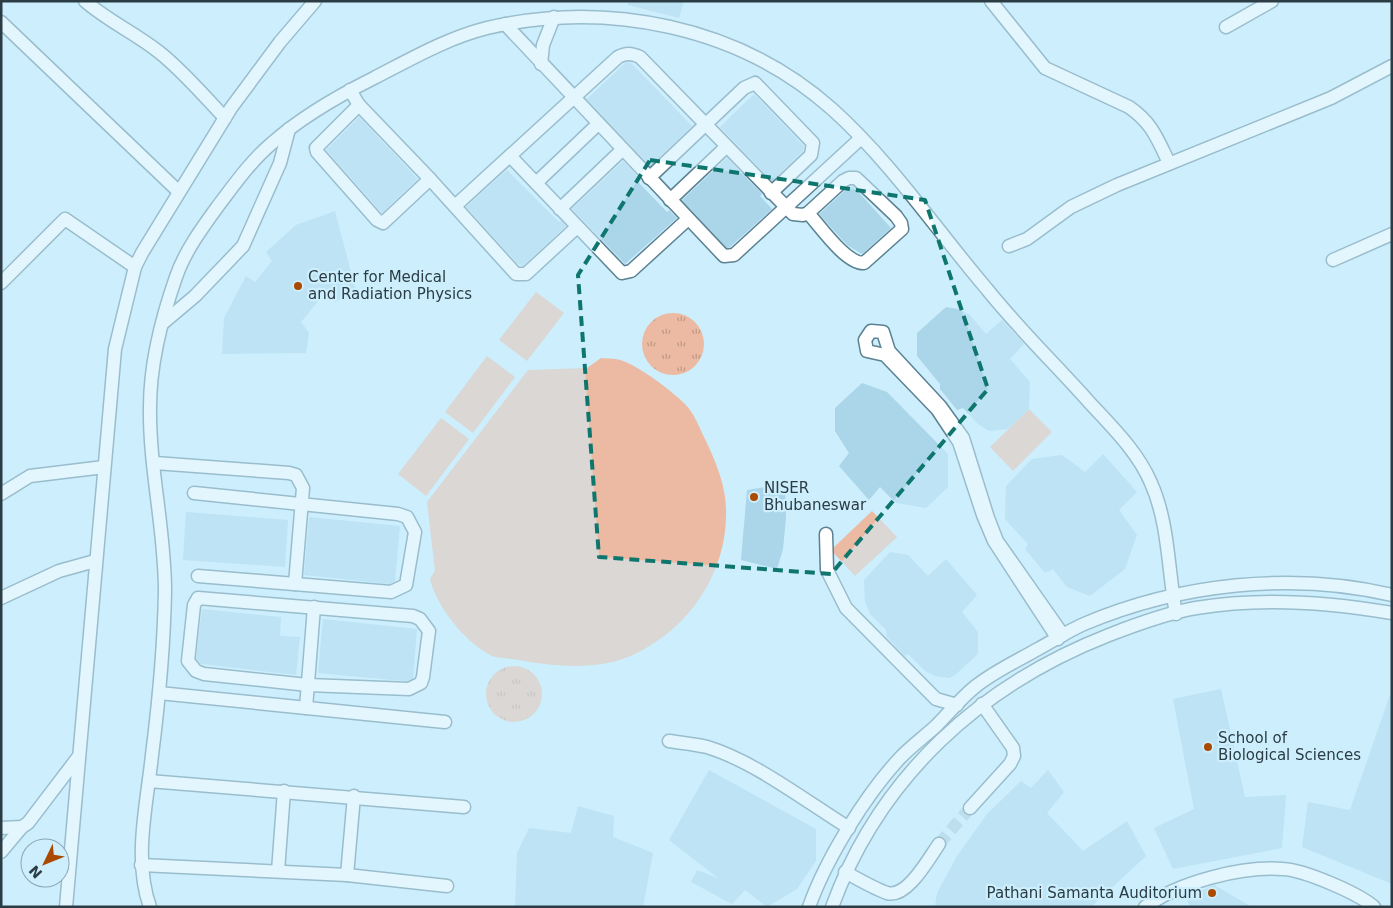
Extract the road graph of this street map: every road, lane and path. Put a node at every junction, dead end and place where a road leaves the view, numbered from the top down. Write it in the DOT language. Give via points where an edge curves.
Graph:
graph roads {
  1 [pos="85,1"];
  2 [pos="315,1"];
  3 [pos="992,1"];
  4 [pos="1272,1"];
  5 [pos="554,17"];
  6 [pos="2,23"];
  7 [pos="505,24"];
  8 [pos="1226,27"];
  9 [pos="541,64"];
  10 [pos="1392,66"];
  11 [pos="350,90"];
  12 [pos="573,97"];
  13 [pos="359,105"];
  14 [pos="225,118"];
  15 [pos="598,124"];
  16 [pos="705,124"];
  17 [pos="289,129"];
  18 [pos="860,139"];
  19 [pos="726,147"];
  20 [pos="622,150"];
  21 [pos="510,156"];
  22 [pos="1169,163"];
  23 [pos="649,178"];
  24 [pos="430,179"];
  25 [pos="536,183"];
  26 [pos="178,191"];
  27 [pos="771,193"];
  28 [pos="670,200"];
  29 [pos="455,206"];
  30 [pos="786,208"];
  31 [pos="560,209"];
  32 [pos="808,213"];
  33 [pos="688,220"];
  34 [pos="577,227"];
  35 [pos="1392,234"];
  36 [pos="1009,246"];
  37 [pos="1333,260"];
  38 [pos="135,267"];
  39 [pos="1,283"];
  40 [pos="163,323"];
  41 [pos="154,463"];
  42 [pos="104,467"];
  43 [pos="1,494"];
  44 [pos="194,494"];
  45 [pos="302,504"];
  46 [pos="826,534"];
  47 [pos="95,561"];
  48 [pos="198,576"];
  49 [pos="295,584"];
  50 [pos="1392,595"];
  51 [pos="1172,597"];
  52 [pos="1,598"];
  53 [pos="314,607"];
  54 [pos="1392,613"];
  55 [pos="1176,614"];
  56 [pos="1061,637"];
  57 [pos="308,685"];
  58 [pos="159,694"];
  59 [pos="982,704"];
  60 [pos="957,705"];
  61 [pos="306,708"];
  62 [pos="446,722"];
  63 [pos="669,741"];
  64 [pos="80,756"];
  65 [pos="149,781"];
  66 [pos="284,791"];
  67 [pos="354,796"];
  68 [pos="464,807"];
  69 [pos="970,808"];
  70 [pos="22,827"];
  71 [pos="1,828"];
  72 [pos="849,828"];
  73 [pos="939,844"];
  74 [pos="1,852"];
  75 [pos="141,865"];
  76 [pos="278,871"];
  77 [pos="844,872"];
  78 [pos="347,875"];
  79 [pos="447,886"];
  80 [pos="66,907"];
  81 [pos="150,907"];
  82 [pos="809,907"];
  83 [pos="832,907"];
  84 [pos="1145,907"];
  85 [pos="1374,907"];
  1 -- 14 [label="street" via="160,53"];
  2 -- 14 [label="street" via="280,42"];
  3 -- 22 [label="street" via="1045,68 1141,115 1149,123"];
  4 -- 8 [label="street"];
  5 -- 7 [label="street"];
  5 -- 9 [label="street" via="543,45"];
  5 -- 18 [label="street" via="618,17 652,22 716,40 773,66 811,92"];
  6 -- 26 [label="street"];
  7 -- 9 [label="street"];
  7 -- 11 [label="street" via="456,38"];
  9 -- 12 [label="street"];
  10 -- 22 [label="street" via="1331,98"];
  11 -- 13 [label="street"];
  11 -- 17 [label="street"];
  12 -- 15 [label="street"];
  12 -- 16 [label="street" via="618,57 633,54 640,57"];
  12 -- 21 [label="street"];
  13 -- 24 [label="street"];
  13 -- 24 [label="street" via="316,148 377,220 382,223"];
  14 -- 26 [label="street"];
  15 -- 20 [label="street"];
  15 -- 25 [label="street"];
  16 -- 19 [label="street"];
  16 -- 23 [label="street"];
  16 -- 27 [label="street" via="744,88 755,83 810,137 814,148 811,155"];
  17 -- 40 [label="street" via="267,147 242,175 201,228 177,273"];
  17 -- 40 [label="street" via="280,163 243,246 195,296"];
  18 -- 30 [label="street"];
  18 -- 51 [label="street" via="908,190 987,290 1140,461 1153,486 1162,521"];
  19 -- 27 [label="street"];
  19 -- 28 [label="street"];
  20 -- 23 [label="street"];
  20 -- 31 [label="street"];
  21 -- 25 [label="street"];
  21 -- 29 [label="street"];
  22 -- 36 [label="street" via="1071,207 1046,226"];
  23 -- 28 [label="street"];
  24 -- 29 [label="street"];
  25 -- 31 [label="street"];
  26 -- 38 [label="street"];
  27 -- 30 [label="street"];
  28 -- 33 [label="street"];
  29 -- 34 [label="street" via="520,275 526,274"];
  30 -- 32 [label="street" via="798,216"];
  30 -- 33 [label="street" via="728,257"];
  31 -- 34 [label="street"];
  32 -- 32 [label="street" via="858,264 864,263 902,229 896,216 856,178 843,181"];
  33 -- 34 [label="street" via="627,273 618,270"];
  35 -- 37 [label="street"];
  38 -- 39 [label="street" via="65,219"];
  38 -- 42 [label="street" via="115,349"];
  40 -- 41 [label="street" via="153,367 150,408"];
  41 -- 45 [label="street" via="289,473 301,481"];
  41 -- 58 [label="street" via="165,586"];
  42 -- 43 [label="street" via="30,476"];
  42 -- 47 [label="street"];
  44 -- 45 [label="street"];
  45 -- 49 [label="street"];
  45 -- 49 [label="street" via="398,514 407,517 415,532 409,578 400,590"];
  46 -- 60 [label="street" via="827,570 846,608 936,699"];
  47 -- 52 [label="street" via="59,572"];
  47 -- 64 [label="street"];
  48 -- 49 [label="street"];
  50 -- 51 [label="street" via="1318,583 1257,584"];
  51 -- 55 [label="street"];
  51 -- 56 [label="street" via="1140,604 1084,624"];
  53 -- 57 [label="street"];
  53 -- 57 [label="street" via="413,616 429,631 423,676 416,687"];
  53 -- 57 [label="street" via="198,598 194,605 188,660 196,671 204,674"];
  54 -- 55 [label="street" via="1312,603 1249,602 1195,608"];
  55 -- 59 [label="street" via="1136,625 1074,649"];
  56 -- 56 [label="street" via="994,541 982,515 959,442 937,409 885,355 867,351 865,340 871,331 883,332 889,352 940,406 963,438 997,541"];
  56 -- 60 [label="street" via="999,670 974,687"];
  57 -- 61 [label="street"];
  58 -- 61 [label="street"];
  58 -- 65 [label="street"];
  59 -- 69 [label="street" via="1013,748 1014,756"];
  59 -- 77 [label="street" via="944,736 908,773 879,812"];
  60 -- 72 [label="street" via="899,759"];
  61 -- 62 [label="street"];
  63 -- 72 [label="street" via="707,747 728,755"];
  64 -- 70 [label="street" via="33,818"];
  64 -- 80 [label="street"];
  65 -- 66 [label="street"];
  65 -- 75 [label="street"];
  66 -- 67 [label="street"];
  66 -- 76 [label="street"];
  67 -- 68 [label="street"];
  67 -- 78 [label="street"];
  70 -- 71 [label="street"];
  70 -- 74 [label="street"];
  72 -- 82 [label="street"];
  73 -- 77 [label="street" via="906,889 898,894 888,893"];
  75 -- 76 [label="street"];
  75 -- 81 [label="street"];
  76 -- 78 [label="street"];
  77 -- 83 [label="street"];
  78 -- 79 [label="street"];
  84 -- 85 [label="street" via="1184,886 1213,878 1242,871 1284,869 1333,885"];
}
